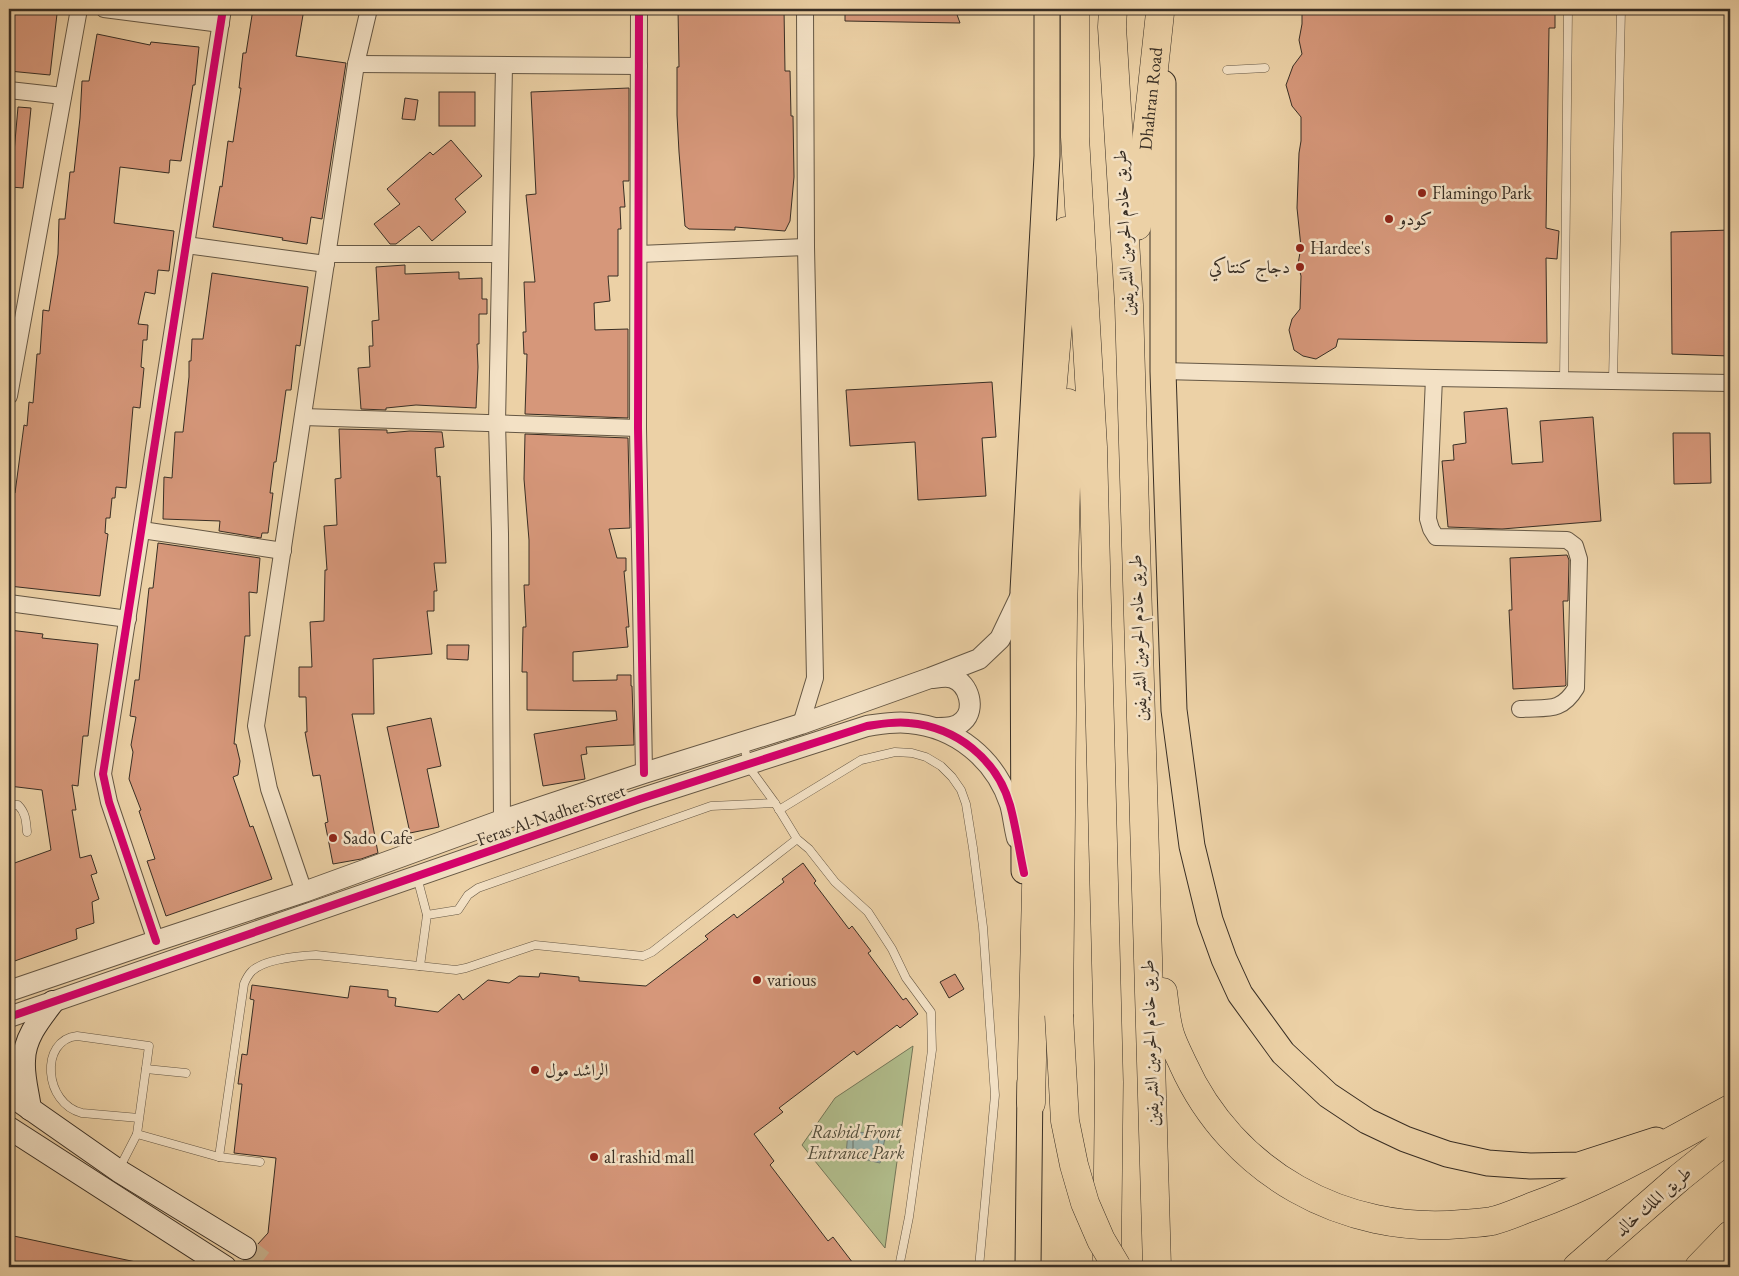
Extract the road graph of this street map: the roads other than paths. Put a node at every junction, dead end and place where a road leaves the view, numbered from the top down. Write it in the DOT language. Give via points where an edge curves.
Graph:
graph roads {
  1 [pos="79,9"];
  2 [pos="104,9"];
  3 [pos="369,9"];
  4 [pos="639,9"];
  5 [pos="805,9"];
  6 [pos="1047,9"];
  7 [pos="1075,9"];
  8 [pos="1113,9"];
  9 [pos="1568,9"];
  10 [pos="1621,9"];
  11 [pos="1160,11"];
  12 [pos="222,17"];
  13 [pos="356,64"];
  14 [pos="504,66"];
  15 [pos="639,66"];
  16 [pos="1266,68"];
  17 [pos="1227,70"];
  18 [pos="9,90"];
  19 [pos="63,96"];
  20 [pos="1075,137"];
  21 [pos="186,245"];
  22 [pos="806,247"];
  23 [pos="500,254"];
  24 [pos="639,254"];
  25 [pos="327,259"];
  26 [pos="1129,305"];
  27 [pos="1163,371"];
  28 [pos="1434,378"];
  29 [pos="1613,380"];
  30 [pos="1564,381"];
  31 [pos="1730,383"];
  32 [pos="9,396"];
  33 [pos="303,417"];
  34 [pos="497,423"];
  35 [pos="638,428"];
  36 [pos="142,530"];
  37 [pos="283,552"];
  38 [pos="1023,591"];
  39 [pos="9,603"];
  40 [pos="128,619"];
  41 [pos="930,678"];
  42 [pos="1520,709"];
  43 [pos="801,724"];
  44 [pos="938,728"];
  45 [pos="744,743"];
  46 [pos="748,766"];
  47 [pos="644,773"];
  48 [pos="9,805"];
  49 [pos="777,806"];
  50 [pos="502,820"];
  51 [pos="27,832"];
  52 [pos="1144,832"];
  53 [pos="797,839"];
  54 [pos="1024,873"];
  55 [pos="417,877"];
  56 [pos="304,892"];
  57 [pos="427,915"];
  58 [pos="156,940"];
  59 [pos="420,966"];
  60 [pos="9,991"];
  61 [pos="53,1002"];
  62 [pos="9,1017"];
  63 [pos="146,1068"];
  64 [pos="186,1073"];
  65 [pos="9,1094"];
  66 [pos="1031,1103"];
  67 [pos="30,1108"];
  68 [pos="1730,1108"];
  69 [pos="139,1118"];
  70 [pos="1697,1127"];
  71 [pos="12,1133"];
  72 [pos="137,1134"];
  73 [pos="1730,1137"];
  74 [pos="219,1157"];
  75 [pos="260,1162"];
  76 [pos="119,1171"];
  77 [pos="1730,1235"];
  78 [pos="245,1248"];
  79 [pos="225,1267"];
  80 [pos="899,1267"];
  81 [pos="978,1267"];
  82 [pos="1028,1267"];
  83 [pos="1107,1267"];
  84 [pos="1117,1267"];
  85 [pos="1157,1267"];
  86 [pos="1577,1267"];
  87 [pos="1699,1267"];
  1 -- 19 [label="street"];
  2 -- 12 [label="street"];
  3 -- 13 [label="street"];
  4 -- 15 [label="street"];
  5 -- 22 [label="street"];
  6 -- 38 [label="main road" via="1046,156"];
  7 -- 20 [label="highway"];
  8 -- 26 [label="highway, طريق خادم الحرمين الشريفين"];
  9 -- 30 [label="lane"];
  10 -- 29 [label="lane"];
  11 -- 26 [label="highway, Dhahran Road"];
  11 -- 27 [label="main road"];
  12 -- 21 [label="street"];
  13 -- 14 [label="street"];
  13 -- 25 [label="street"];
  14 -- 15 [label="street"];
  14 -- 23 [label="street"];
  15 -- 24 [label="street"];
  16 -- 17 [label="lane"];
  18 -- 19 [label="street"];
  19 -- 32 [label="street"];
  20 -- 66 [label="highway" via="1046,463"];
  20 -- 83 [label="highway" via="1094,447 1109,1082"];
  20 -- 84 [label="highway, bridge" via="1063,614 1059,1015 1065,1122 1074,1165 1085,1203"];
  21 -- 25 [label="street"];
  21 -- 36 [label="street"];
  22 -- 24 [label="street"];
  22 -- 43 [label="street" via="815,678"];
  23 -- 25 [label="street"];
  23 -- 34 [label="street"];
  24 -- 35 [label="street"];
  25 -- 33 [label="street"];
  26 -- 52 [label="highway, طريق خادم الحرمين الشريفين"];
  27 -- 28 [label="street"];
  27 -- 70 [label="main road" via="1174,710 1194,855 1210,920 1240,994 1283,1053 1328,1095 1367,1121 1447,1154 1497,1164 1579,1165"];
  28 -- 30 [label="street"];
  28 -- 42 [label="street" via="1428,519 1436,537 1567,540 1575,546 1579,559 1576,688 1570,698 1559,706"];
  29 -- 30 [label="street"];
  29 -- 31 [label="street"];
  33 -- 34 [label="street"];
  33 -- 37 [label="street"];
  34 -- 35 [label="street"];
  34 -- 50 [label="street"];
  35 -- 47 [label="street"];
  36 -- 37 [label="street"];
  36 -- 40 [label="street"];
  37 -- 56 [label="street" via="256,726 269,789"];
  38 -- 41 [label="street, Feras Al-Nadher Street" via="1000,638 978,659"];
  38 -- 54 [label="main road"];
  39 -- 40 [label="street"];
  40 -- 58 [label="street" via="103,774 109,802"];
  41 -- 43 [label="street, Feras Al-Nadher Street"];
  41 -- 44 [label="street" via="953,678 961,683 969,699 970,709 965,720 949,728"];
  43 -- 45 [label="street, Feras Al-Nadher Street"];
  44 -- 46 [label="street, Feras Al-Nadher Street" via="908,722 867,726"];
  44 -- 54 [label="street, Feras Al-Nadher Street" via="957,736 991,767 1010,804"];
  45 -- 46 [label="lane"];
  45 -- 47 [label="street, Feras Al-Nadher Street"];
  46 -- 49 [label="lane"];
  46 -- 55 [label="street, Feras Al-Nadher Street"];
  47 -- 50 [label="street, Feras Al-Nadher Street"];
  48 -- 51 [label="lane" via="18,805 23,811"];
  49 -- 53 [label="lane"];
  49 -- 57 [label="lane" via="711,806 478,888 468,895 458,910"];
  49 -- 81 [label="lane" via="861,760 895,752 926,757 941,766 961,790 966,804 983,927 995,1096"];
  50 -- 56 [label="street, Feras Al-Nadher Street"];
  52 -- 70 [label="highway" via="1157,959 1170,1036 1192,1084 1214,1119 1246,1153 1282,1181 1315,1200 1365,1217 1417,1225 1492,1221 1613,1173"];
  52 -- 85 [label="highway, طريق خادم الحرمين الشريفين"];
  53 -- 59 [label="lane" via="643,956 535,945 461,970"];
  53 -- 80 [label="lane" via="835,882 868,912 906,978 931,1012 932,1050 909,1218"];
  54 -- 66 [label="main road"];
  55 -- 57 [label="lane"];
  55 -- 61 [label="street, Feras Al-Nadher Street"];
  56 -- 58 [label="street, Feras Al-Nadher Street"];
  57 -- 59 [label="lane"];
  58 -- 60 [label="street, Feras Al-Nadher Street"];
  59 -- 74 [label="lane" via="316,955 267,963 253,970 244,984"];
  61 -- 62 [label="street, Feras Al-Nadher Street"];
  61 -- 67 [label="main road" via="36,1024 27,1044 24,1060"];
  63 -- 64 [label="lane"];
  63 -- 69 [label="lane"];
  63 -- 69 [label="lane" via="149,1046 77,1036 61,1042 52,1061 56,1092 70,1109"];
  65 -- 67 [label="main road"];
  66 -- 82 [label="main road"];
  67 -- 76 [label="main road"];
  68 -- 70 [label="highway"];
  69 -- 72 [label="lane"];
  71 -- 79 [label="main road"];
  72 -- 74 [label="lane"];
  72 -- 76 [label="lane"];
  73 -- 86 [label="highway, طريق الملك خالد"];
  74 -- 75 [label="lane"];
  76 -- 78 [label="main road"];
  77 -- 87 [label="highway"];
}
